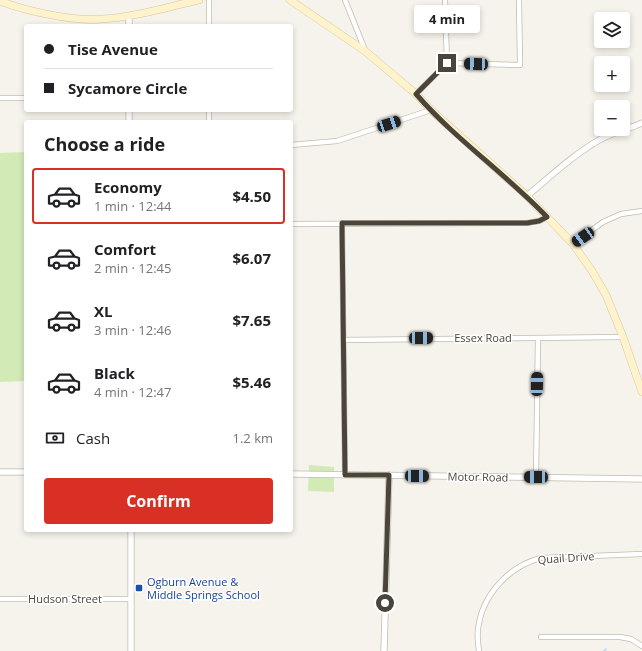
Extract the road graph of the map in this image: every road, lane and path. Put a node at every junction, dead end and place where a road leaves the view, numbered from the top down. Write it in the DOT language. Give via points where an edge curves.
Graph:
graph roads {
  1 [pos="199,0"];
  2 [pos="209,0"];
  3 [pos="290,0"];
  4 [pos="345,0"];
  5 [pos="446,0"];
  6 [pos="519,0"];
  7 [pos="0,1"];
  8 [pos="129,16"];
  9 [pos="129,24"];
  10 [pos="209,24"];
  11 [pos="365,51"];
  12 [pos="447,63"];
  13 [pos="416,94"];
  14 [pos="0,98"];
  15 [pos="24,98"];
  16 [pos="430,110"];
  17 [pos="642,123"];
  18 [pos="293,145"];
  19 [pos="527,196"];
  20 [pos="642,211"];
  21 [pos="547,217"];
  22 [pos="342,223"];
  23 [pos="293,224"];
  24 [pos="573,244"];
  25 [pos="623,337"];
  26 [pos="538,338"];
  27 [pos="344,340"];
  28 [pos="642,392"];
  29 [pos="0,472"];
  30 [pos="24,472"];
  31 [pos="293,474"];
  32 [pos="345,475"];
  33 [pos="389,475"];
  34 [pos="536,477"];
  35 [pos="642,479"];
  36 [pos="131,532"];
  37 [pos="642,554"];
  38 [pos="0,599"];
  39 [pos="131,599"];
  40 [pos="541,637"];
  41 [pos="642,646"];
  42 [pos="131,651"];
  43 [pos="384,651"];
  44 [pos="479,651"];
  1 -- 8 [label="main road"];
  2 -- 10 [label="street"];
  3 -- 11 [label="main road"];
  4 -- 11 [label="street"];
  5 -- 12 [label="street"];
  6 -- 12 [label="street" via="520,66"];
  7 -- 8 [label="main road" via="76,18 101,20"];
  8 -- 9 [label="street"];
  11 -- 13 [label="main road"];
  12 -- 13 [label="street"];
  13 -- 16 [label="main road"];
  14 -- 15 [label="street"];
  16 -- 18 [label="street" via="337,141"];
  16 -- 19 [label="main road"];
  17 -- 19 [label="street" via="603,138 586,148"];
  19 -- 21 [label="main road"];
  20 -- 24 [label="street" via="621,214"];
  21 -- 22 [label="street" via="527,223"];
  21 -- 24 [label="main road"];
  22 -- 23 [label="street"];
  22 -- 27 [label="street"];
  24 -- 25 [label="main road" via="599,282"];
  25 -- 26 [label="street, Essex Road"];
  25 -- 28 [label="main road"];
  26 -- 27 [label="street, Essex Road"];
  26 -- 34 [label="street"];
  27 -- 32 [label="street"];
  29 -- 30 [label="street"];
  31 -- 32 [label="street, Motor Road"];
  32 -- 33 [label="street, Motor Road"];
  33 -- 34 [label="street, Motor Road"];
  33 -- 43 [label="street"];
  34 -- 35 [label="street, Motor Road"];
  36 -- 39 [label="street"];
  37 -- 44 [label="street, Quail Drive" via="541,558 514,570 495,589 484,608 478,628"];
  38 -- 39 [label="street, Hudson Street"];
  39 -- 42 [label="street"];
  40 -- 41 [label="street" via="620,637 631,639"];
}
